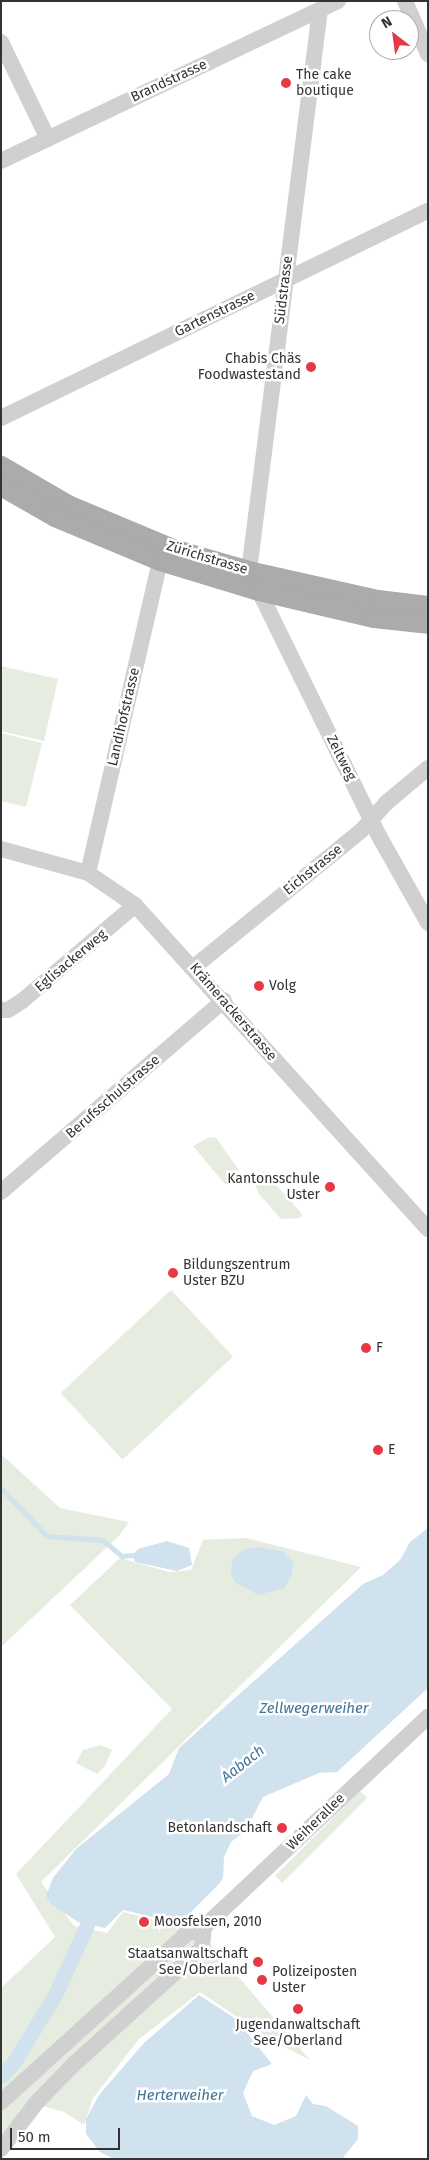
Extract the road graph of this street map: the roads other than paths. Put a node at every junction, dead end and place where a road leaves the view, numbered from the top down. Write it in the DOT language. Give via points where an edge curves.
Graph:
graph roads {
  1 [pos="338,1"];
  2 [pos="404,1"];
  3 [pos="320,10"];
  4 [pos="1,42"];
  5 [pos="428,54"];
  6 [pos="48,139"];
  7 [pos="1,161"];
  8 [pos="428,211"];
  9 [pos="286,280"];
  10 [pos="1,418"];
  11 [pos="1,466"];
  12 [pos="1,486"];
  13 [pos="160,562"];
  14 [pos="248,570"];
  15 [pos="259,591"];
  16 [pos="428,606"];
  17 [pos="428,624"];
  18 [pos="428,768"];
  19 [pos="372,819"];
  20 [pos="1,849"];
  21 [pos="88,873"];
  22 [pos="135,905"];
  23 [pos="427,919"];
  24 [pos="194,966"];
  25 [pos="224,1000"];
  26 [pos="1,1010"];
  27 [pos="1,1192"];
  28 [pos="428,1229"];
  29 [pos="428,1717"];
  30 [pos="204,1927"];
  31 [pos="1,2102"];
  32 [pos="1,2149"];
  1 -- 3 [label="street, Brandstrasse"];
  2 -- 5 [label="street"];
  3 -- 6 [label="street, Brandstrasse"];
  3 -- 9 [label="street, Südstrasse"];
  4 -- 6 [label="street"];
  6 -- 7 [label="street, Brandstrasse"];
  8 -- 9 [label="street, Gartenstrasse"];
  9 -- 10 [label="street, Gartenstrasse"];
  9 -- 14 [label="street, Südstrasse"];
  11 -- 14 [label="main road, Zürichstrasse" via="112,526 173,549"];
  12 -- 13 [label="main road, Zürichstrasse" via="63,521"];
  13 -- 15 [label="main road, Zürichstrasse"];
  13 -- 21 [label="street, Landihofstrasse"];
  14 -- 16 [label="main road, Zürichstrasse" via="378,600"];
  15 -- 17 [label="main road, Zürichstrasse" via="374,618"];
  15 -- 19 [label="street, Zeltweg"];
  18 -- 19 [label="street, Eichstrasse"];
  19 -- 23 [label="street, Zeltweg"];
  19 -- 24 [label="street, Eichstrasse"];
  20 -- 21 [label="street, Krämerackerstrasse"];
  21 -- 22 [label="street, Krämerackerstrasse"];
  22 -- 24 [label="street, Krämerackerstrasse"];
  22 -- 26 [label="street, Eglisackerweg" via="22,1001 8,1010"];
  24 -- 25 [label="street, Krämerackerstrasse"];
  25 -- 27 [label="street, Berufsschulstrasse"];
  25 -- 28 [label="street, Krämerackerstrasse" via="364,1162"];
  29 -- 30 [label="street, Weiherallee"];
  30 -- 31 [label="street, Weiherallee" via="186,1934"];
  30 -- 32 [label="street" via="202,1948 73,2065 37,2102"];
}
